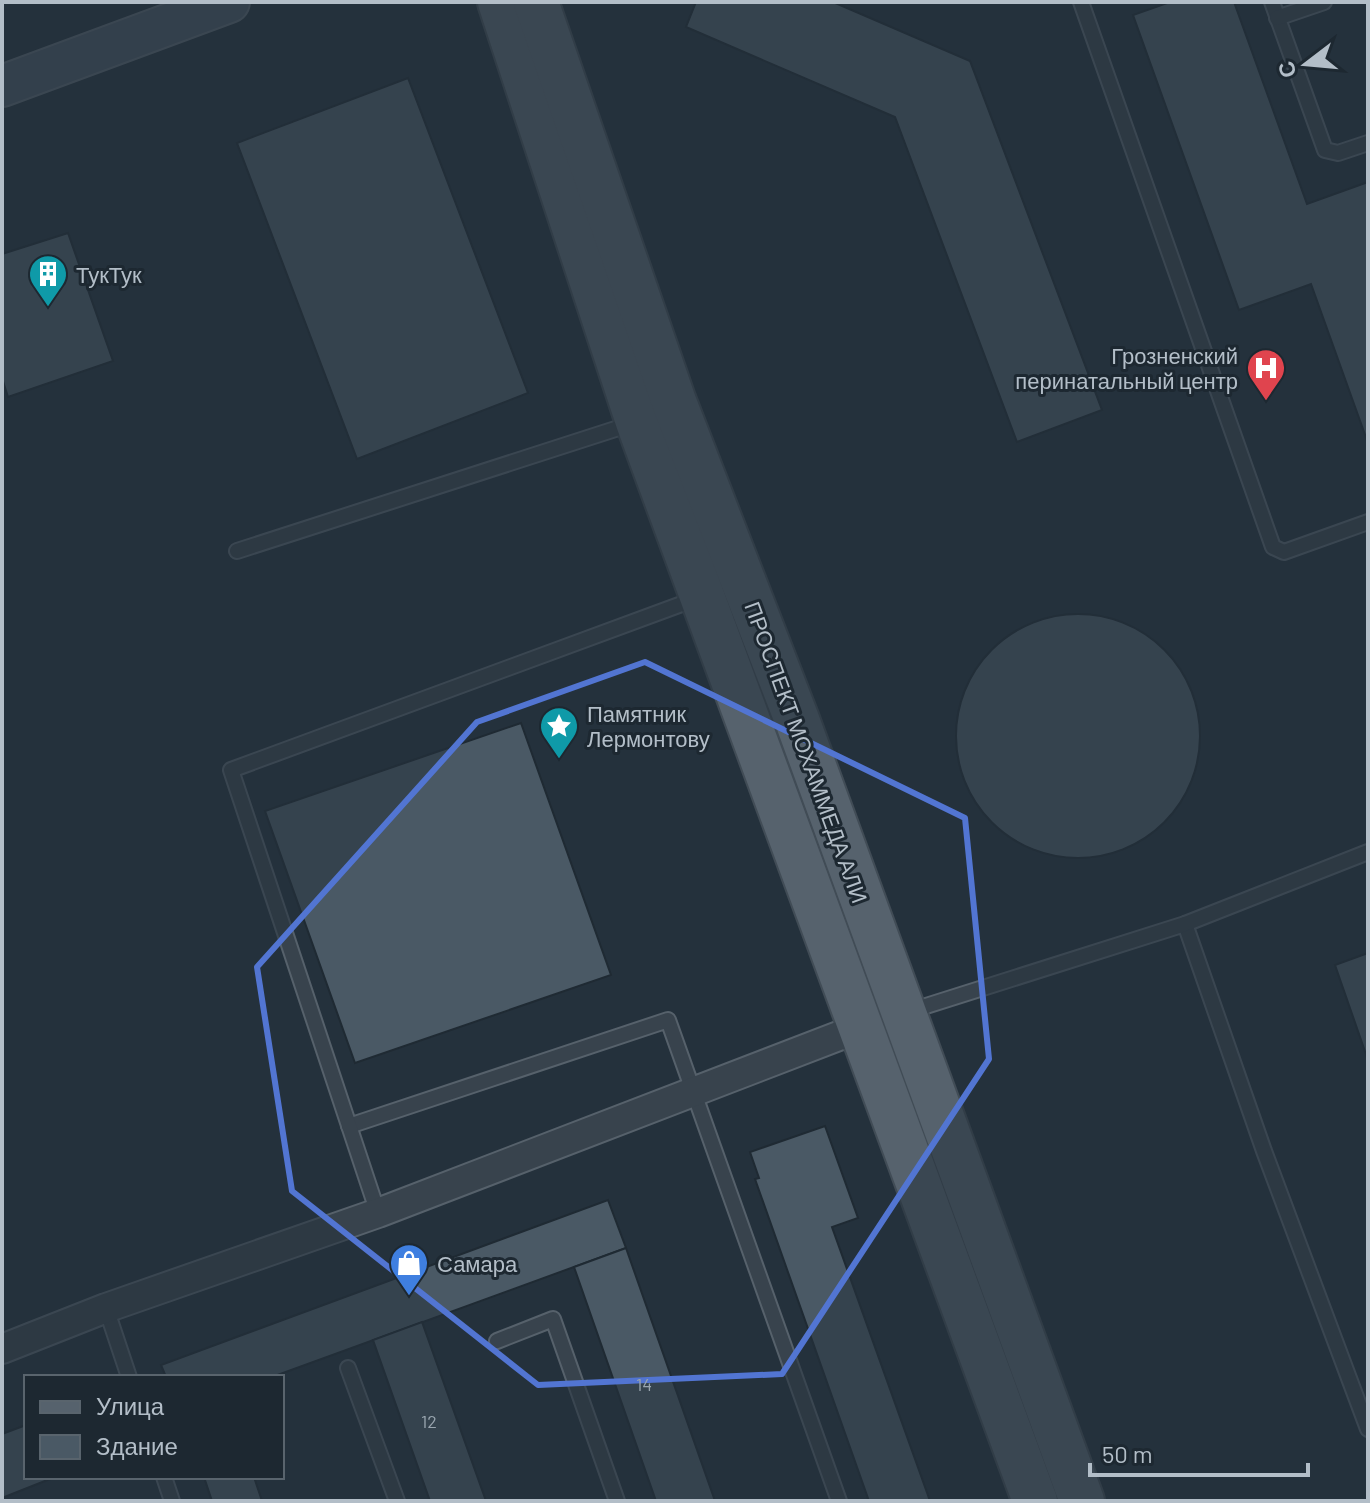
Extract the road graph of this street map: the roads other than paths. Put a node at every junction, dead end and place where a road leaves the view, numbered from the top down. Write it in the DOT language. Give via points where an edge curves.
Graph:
graph roads {
  1 [pos="229,2"];
  2 [pos="500,2"];
  3 [pos="536,2"];
  4 [pos="1081,2"];
  5 [pos="1272,2"];
  6 [pos="1324,2"];
  7 [pos="1277,18"];
  8 [pos="2,86"];
  9 [pos="1368,143"];
  10 [pos="638,422"];
  11 [pos="1368,522"];
  12 [pos="237,551"];
  13 [pos="702,596"];
  14 [pos="1368,852"];
  15 [pos="1185,924"];
  16 [pos="882,1020"];
  17 [pos="694,1094"];
  18 [pos="349,1126"];
  19 [pos="378,1213"];
  20 [pos="106,1308"];
  21 [pos="497,1341"];
  22 [pos="2,1349"];
  23 [pos="348,1368"];
  24 [pos="128,1375"];
  25 [pos="1368,1429"];
  26 [pos="165,1479"];
  27 [pos="172,1501"];
  28 [pos="397,1501"];
  29 [pos="617,1501"];
  30 [pos="839,1501"];
  31 [pos="1035,1501"];
  32 [pos="1082,1501"];
  1 -- 8 [label="main road"];
  2 -- 10 [label="main road, ПРОСПЕКТ МОХАММЕДА АЛИ"];
  3 -- 16 [label="main road, ПРОСПЕКТ МОХАММЕДА АЛИ" via="674,402 797,720"];
  4 -- 11 [label="lane" via="1273,547 1284,552"];
  5 -- 7 [label="lane"];
  6 -- 7 [label="lane"];
  7 -- 9 [label="lane" via="1325,150 1338,153"];
  10 -- 12 [label="lane"];
  10 -- 13 [label="main road, ПРОСПЕКТ МОХАММЕДА АЛИ"];
  13 -- 16 [label="main road, ПРОСПЕКТ МОХАММЕДА АЛИ"];
  13 -- 18 [label="lane" via="231,770"];
  14 -- 15 [label="lane"];
  15 -- 16 [label="lane"];
  15 -- 25 [label="lane"];
  16 -- 17 [label="street"];
  16 -- 31 [label="main road, ПРОСПЕКТ МОХАММЕДА АЛИ"];
  16 -- 32 [label="main road, ПРОСПЕКТ МОХАММЕДА АЛИ"];
  17 -- 18 [label="lane" via="668,1020"];
  17 -- 19 [label="street"];
  17 -- 30 [label="lane"];
  18 -- 19 [label="lane"];
  19 -- 20 [label="street"];
  20 -- 22 [label="street"];
  20 -- 24 [label="lane"];
  21 -- 29 [label="lane" via="553,1319"];
  23 -- 28 [label="lane"];
  26 -- 27 [label="lane"];
}
